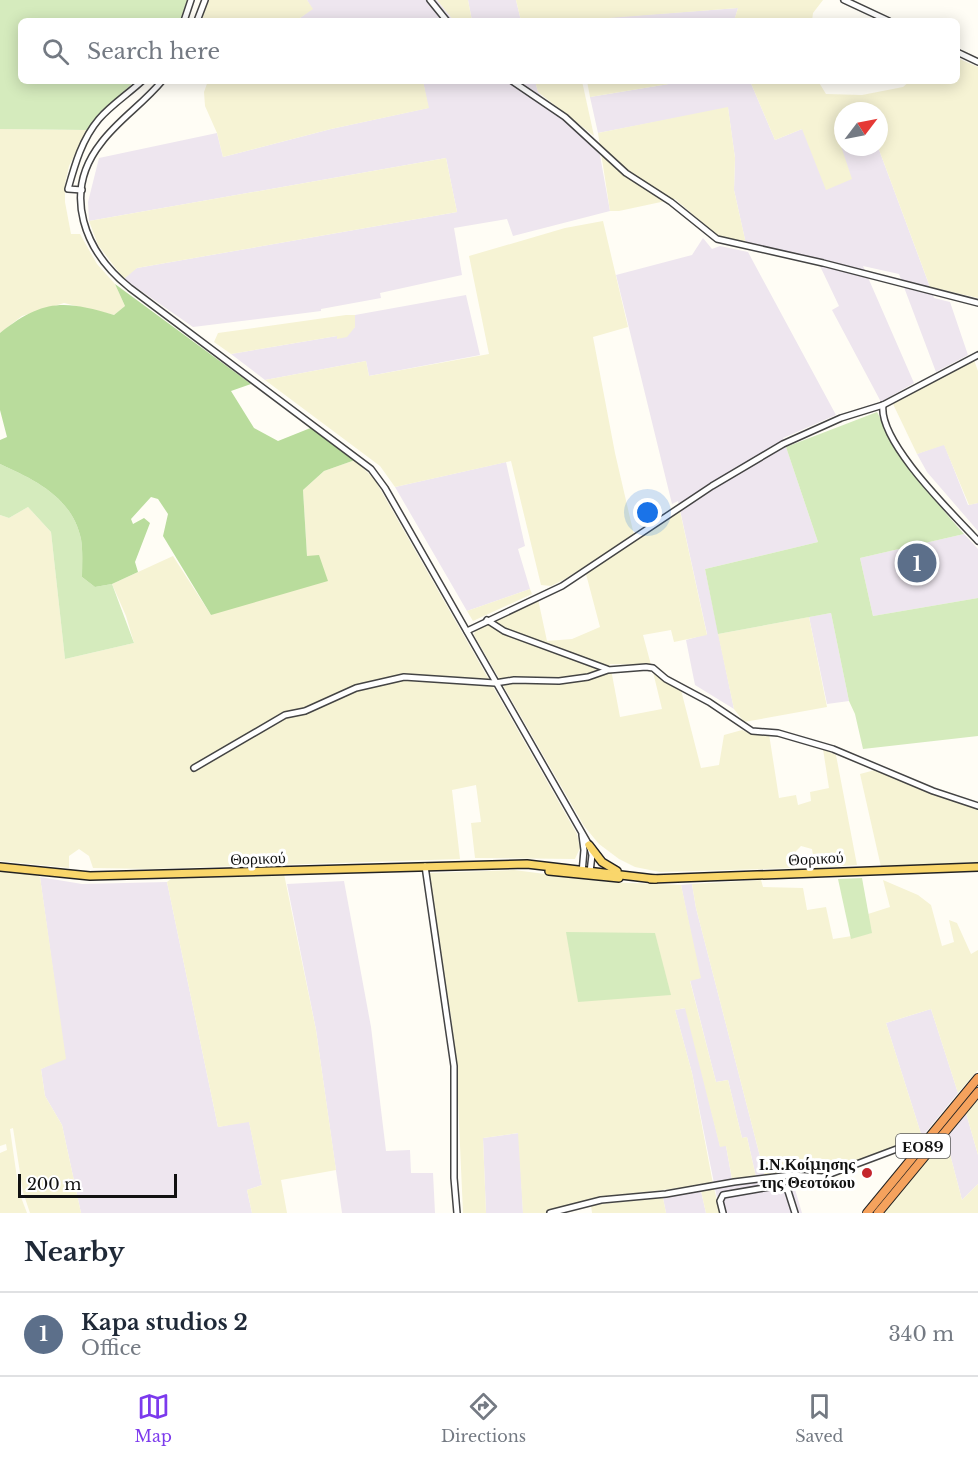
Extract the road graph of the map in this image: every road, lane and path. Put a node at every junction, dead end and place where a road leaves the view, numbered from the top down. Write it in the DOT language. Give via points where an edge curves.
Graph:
graph roads {
  1 [pos="191,0"];
  2 [pos="205,0"];
  3 [pos="430,0"];
  4 [pos="844,0"];
  5 [pos="185,18"];
  6 [pos="198,18"];
  7 [pos="445,18"];
  8 [pos="883,18"];
  9 [pos="960,53"];
  10 [pos="978,62"];
  11 [pos="139,84"];
  12 [pos="159,84"];
  13 [pos="516,84"];
  14 [pos="82,190"];
  15 [pos="978,303"];
  16 [pos="978,355"];
  17 [pos="883,405"];
  18 [pos="978,541"];
  19 [pos="487,620"];
  20 [pos="467,631"];
  21 [pos="608,670"];
  22 [pos="495,683"];
  23 [pos="194,768"];
  24 [pos="978,806"];
  25 [pos="580,831"];
  26 [pos="589,845"];
  27 [pos="424,866"];
  28 [pos="0,867"];
  29 [pos="978,867"];
  30 [pos="586,872"];
  31 [pos="631,876"];
  32 [pos="655,879"];
  33 [pos="978,1078"];
  34 [pos="978,1092"];
  35 [pos="922,1146"];
  36 [pos="457,1213"];
  37 [pos="550,1213"];
  38 [pos="723,1213"];
  39 [pos="795,1213"];
  40 [pos="867,1213"];
  41 [pos="879,1213"];
  1 -- 5 [label="street"];
  2 -- 6 [label="street"];
  3 -- 7 [label="street"];
  4 -- 8 [label="street"];
  9 -- 10 [label="street"];
  11 -- 14 [label="street" via="99,120 88,136 75,161 68,189"];
  12 -- 14 [label="street" via="99,146"];
  13 -- 15 [label="street" via="564,117 626,173 663,196 717,239"];
  14 -- 20 [label="street" via="85,229 110,271 371,469"];
  16 -- 17 [label="street"];
  17 -- 18 [label="street" via="886,423 918,477"];
  17 -- 19 [label="street" via="841,418 783,444 712,486 562,586"];
  19 -- 20 [label="street"];
  19 -- 21 [label="street"];
  20 -- 22 [label="street"];
  21 -- 22 [label="street" via="559,681"];
  21 -- 24 [label="street" via="653,668 752,731 778,732 833,749"];
  22 -- 23 [label="street" via="404,677 357,688 305,711 285,715"];
  22 -- 25 [label="street"];
  25 -- 26 [label="street"];
  25 -- 30 [label="street"];
  26 -- 30 [label="street" via="592,855"];
  26 -- 31 [label="main road" via="611,868"];
  27 -- 28 [label="main road, Θορικού" via="100,876"];
  27 -- 30 [label="main road, Θορικού" via="518,865"];
  27 -- 36 [label="street" via="454,1066"];
  29 -- 32 [label="main road, Θορικού"];
  30 -- 31 [label="main road, Θορικού"];
  30 -- 32 [label="main road, Θορικού"];
  31 -- 32 [label="main road, Θορικού"];
  33 -- 35 [label="highway, ΕΟ89"];
  34 -- 41 [label="highway, ΕΟ89"];
  35 -- 37 [label="street" via="902,1147 822,1177 791,1174 601,1200"];
  35 -- 40 [label="highway, ΕΟ89"];
  38 -- 39 [label="street" via="723,1195 781,1185 788,1191"];
}
